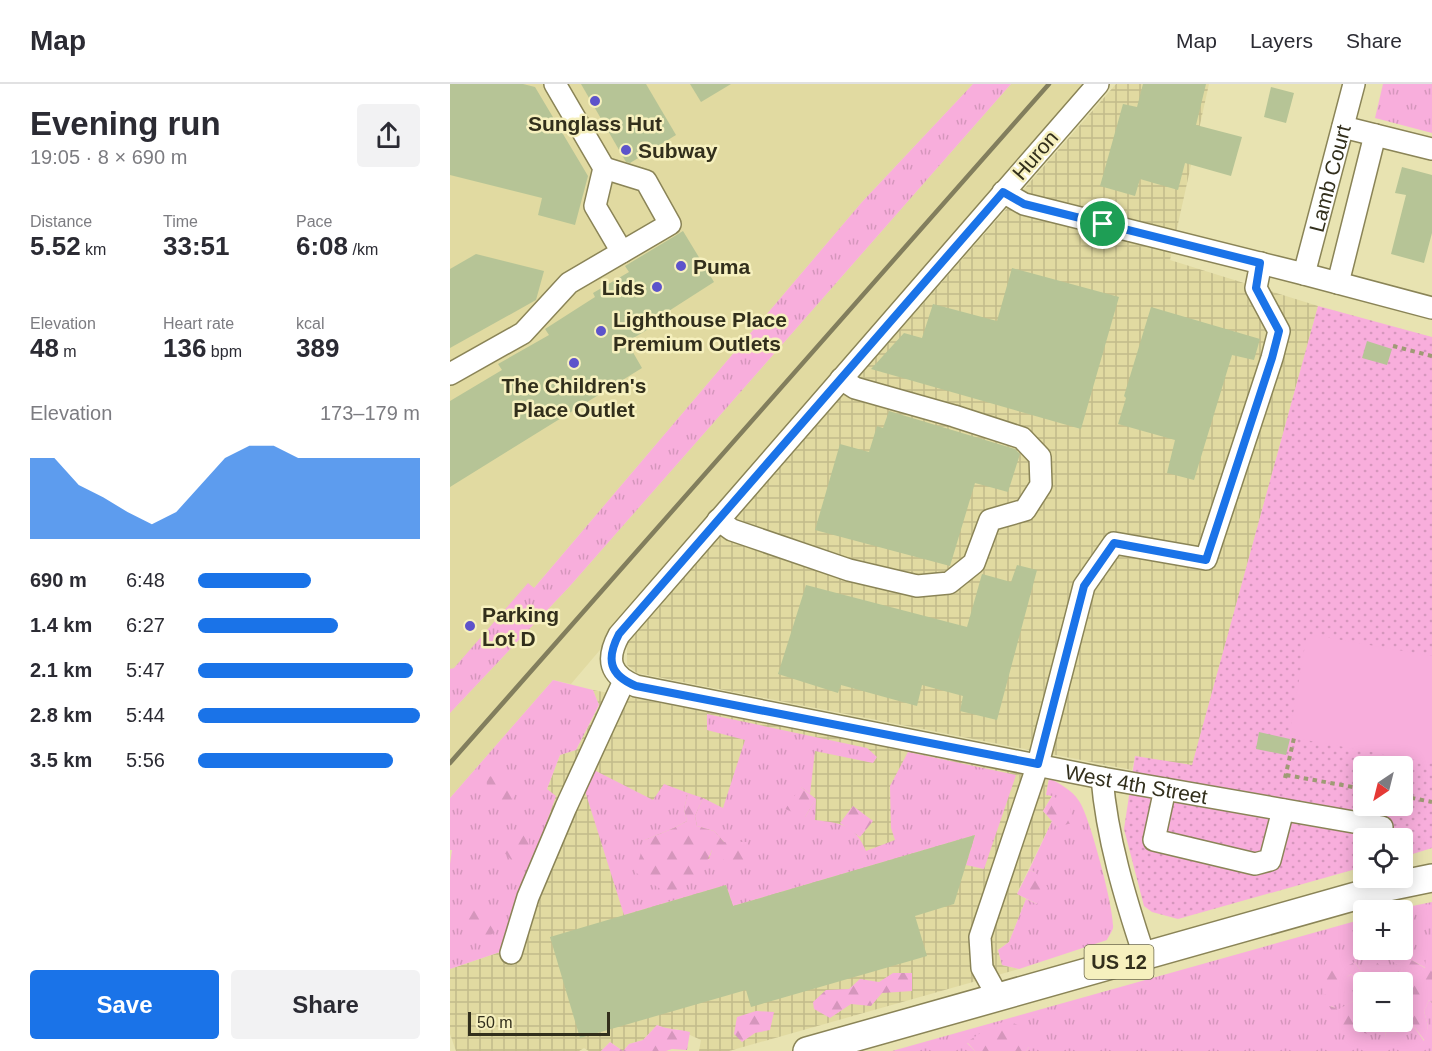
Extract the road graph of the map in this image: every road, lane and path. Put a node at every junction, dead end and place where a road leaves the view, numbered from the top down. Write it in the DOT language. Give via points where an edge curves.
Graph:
graph roads {
  1 [pos="555,84"];
  2 [pos="1098,84"];
  3 [pos="1354,84"];
  4 [pos="1342,127"];
  5 [pos="1375,135"];
  6 [pos="1432,149"];
  7 [pos="604,168"];
  8 [pos="1003,192"];
  9 [pos="622,252"];
  10 [pos="1260,263"];
  11 [pos="1304,274"];
  12 [pos="1338,283"];
  13 [pos="1432,308"];
  14 [pos="1394,346"];
  15 [pos="1432,356"];
  16 [pos="450,374"];
  17 [pos="841,379"];
  18 [pos="718,520"];
  19 [pos="624,681"];
  20 [pos="1294,738"];
  21 [pos="1038,764"];
  22 [pos="1102,778"];
  23 [pos="1353,787"];
  24 [pos="1158,788"];
  25 [pos="1413,798"];
  26 [pos="1432,802"];
  27 [pos="1283,810"];
  28 [pos="1382,827"];
  29 [pos="1432,878"];
  30 [pos="511,953"];
  31 [pos="1144,955"];
  32 [pos="998,997"];
  33 [pos="807,1051"];
  1 -- 7 [label="street"];
  2 -- 8 [label="street, Huron"];
  3 -- 4 [label="street, Lamb Court"];
  4 -- 5 [label="street"];
  4 -- 11 [label="street, Lamb Court"];
  5 -- 6 [label="street"];
  5 -- 12 [label="street"];
  7 -- 9 [label="street" via="595,206"];
  7 -- 9 [label="street" via="646,181 670,224"];
  8 -- 10 [label="street" via="1024,204"];
  8 -- 17 [label="street, Huron"];
  9 -- 16 [label="street" via="569,283 523,333"];
  10 -- 11 [label="street"];
  10 -- 21 [label="street" via="1256,288 1279,331 1206,560 1114,543 1084,586"];
  11 -- 12 [label="street"];
  12 -- 13 [label="street"];
  14 -- 15 [label="path"];
  17 -- 18 [label="street, Huron"];
  17 -- 18 [label="street" via="855,388 1022,438 1040,457 1041,484 1025,510 990,520 974,562 949,583 918,586 849,570 732,530"];
  18 -- 19 [label="street, Huron" via="619,634 610,650 616,673"];
  19 -- 21 [label="street, West 4th Street"];
  19 -- 30 [label="street" via="528,897"];
  20 -- 23 [label="path" via="1286,777"];
  21 -- 22 [label="street, West 4th Street"];
  21 -- 32 [label="street" via="980,937 982,968"];
  22 -- 24 [label="street, West 4th Street"];
  22 -- 31 [label="street" via="1105,810 1129,911"];
  24 -- 27 [label="street, West 4th Street"];
  24 -- 27 [label="street" via="1154,840 1255,864 1270,860"];
  25 -- 26 [label="path"];
  27 -- 28 [label="street, West 4th Street"];
  29 -- 31 [label="main road, US 12"];
  31 -- 32 [label="main road, US 12"];
  32 -- 33 [label="main road, US 12"];
}
